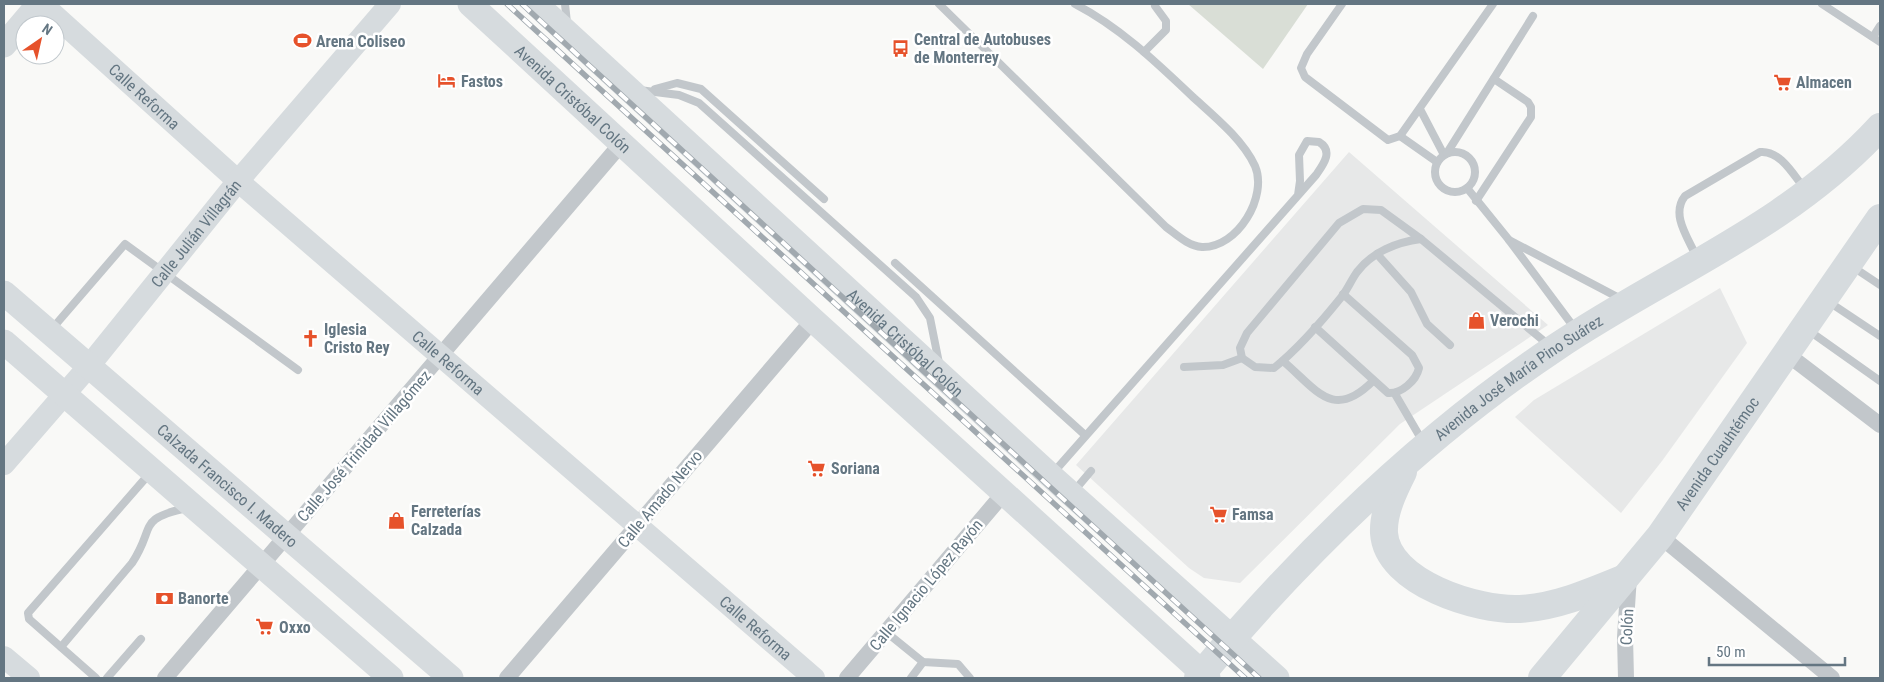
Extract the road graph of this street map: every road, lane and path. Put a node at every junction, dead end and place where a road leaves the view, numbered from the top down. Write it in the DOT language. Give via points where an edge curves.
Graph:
graph roads {
  1 [pos="40,4"];
  2 [pos="390,4"];
  3 [pos="470,4"];
  4 [pos="536,4"];
  5 [pos="565,4"];
  6 [pos="1076,4"];
  7 [pos="1342,4"];
  8 [pos="1492,4"];
  9 [pos="1822,4"];
  10 [pos="942,5"];
  11 [pos="1156,6"];
  12 [pos="1533,16"];
  13 [pos="1880,26"];
  14 [pos="568,32"];
  15 [pos="1873,37"];
  16 [pos="1880,42"];
  17 [pos="4,45"];
  18 [pos="1144,52"];
  19 [pos="1494,79"];
  20 [pos="641,90"];
  21 [pos="1420,109"];
  22 [pos="1880,127"];
  23 [pos="1400,136"];
  24 [pos="620,144"];
  25 [pos="1445,154"];
  26 [pos="1437,162"];
  27 [pos="238,181"];
  28 [pos="1467,188"];
  29 [pos="1808,193"];
  30 [pos="1298,195"];
  31 [pos="824,199"];
  32 [pos="1476,201"];
  33 [pos="1874,232"];
  34 [pos="1421,238"];
  35 [pos="1509,240"];
  36 [pos="1377,254"];
  37 [pos="1699,262"];
  38 [pos="894,263"];
  39 [pos="1849,264"];
  40 [pos="166,271"];
  41 [pos="1880,285"];
  42 [pos="4,293"];
  43 [pos="1343,294"];
  44 [pos="1825,299"];
  45 [pos="1629,303"];
  46 [pos="813,320"];
  47 [pos="1315,327"];
  48 [pos="1805,328"];
  49 [pos="1578,332"];
  50 [pos="49,333"];
  51 [pos="1880,336"];
  52 [pos="4,342"];
  53 [pos="1450,345"];
  54 [pos="1553,349"];
  55 [pos="1787,354"];
  56 [pos="442,356"];
  57 [pos="1242,358"];
  58 [pos="1283,361"];
  59 [pos="89,366"];
  60 [pos="1184,367"];
  61 [pos="298,370"];
  62 [pos="941,374"];
  63 [pos="1880,380"];
  64 [pos="1373,381"];
  65 [pos="64,394"];
  66 [pos="1395,394"];
  67 [pos="1880,425"];
  68 [pos="1085,435"];
  69 [pos="1418,453"];
  70 [pos="4,464"];
  71 [pos="152,471"];
  72 [pos="1091,471"];
  73 [pos="1051,476"];
  74 [pos="1004,492"];
  75 [pos="1071,494"];
  76 [pos="193,507"];
  77 [pos="637,526"];
  78 [pos="286,536"];
  79 [pos="1660,536"];
  80 [pos="262,564"];
  81 [pos="1629,576"];
  82 [pos="886,632"];
  83 [pos="1232,638"];
  84 [pos="141,639"];
  85 [pos="61,647"];
  86 [pos="4,657"];
  87 [pos="923,662"];
  88 [pos="1203,677"];
  89 [pos="28,678"];
  90 [pos="96,678"];
  91 [pos="107,678"];
  92 [pos="164,678"];
  93 [pos="391,678"];
  94 [pos="451,678"];
  95 [pos="507,678"];
  96 [pos="814,678"];
  97 [pos="847,678"];
  98 [pos="912,678"];
  99 [pos="970,678"];
  100 [pos="1277,678"];
  101 [pos="1542,678"];
  102 [pos="1626,678"];
  103 [pos="1832,678"];
  1 -- 17 [label="main road"];
  1 -- 27 [label="street, Calle Reforma"];
  2 -- 27 [label="street, Calle Julián Villagrán"];
  3 -- 24 [label="main road, Avenida Cristóbal Colón"];
  4 -- 14 [label="main road, Avenida Cristóbal Colón"];
  5 -- 14 [label="lane"];
  6 -- 18 [label="lane" via="1098,16"];
  7 -- 23 [label="lane" via="1301,68 1305,77 1388,140"];
  8 -- 21 [label="lane"];
  9 -- 15 [label="lane"];
  10 -- 18 [label="lane" via="1166,227 1187,243 1203,247 1219,244 1245,221 1254,204 1259,186 1255,166 1213,115"];
  11 -- 18 [label="lane" via="1166,21 1166,30"];
  12 -- 19 [label="lane"];
  13 -- 15 [label="lane"];
  14 -- 20 [label="main road, Avenida Cristóbal Colón"];
  15 -- 16 [label="lane"];
  19 -- 25 [label="lane"];
  19 -- 32 [label="lane" via="1528,102 1532,117"];
  20 -- 31 [label="lane" via="677,83 701,88"];
  20 -- 62 [label="main road, Avenida Cristóbal Colón"];
  20 -- 62 [label="lane" via="679,95 699,103 916,297 930,318"];
  21 -- 23 [label="lane"];
  21 -- 25 [label="lane"];
  22 -- 29 [label="highway, Avenida José María Pino Suárez"];
  23 -- 26 [label="lane"];
  24 -- 46 [label="main road, Avenida Cristóbal Colón"];
  24 -- 56 [label="street, Calle José Trinidad Villagómez"];
  25 -- 26 [label="lane"];
  25 -- 28 [label="lane" via="1460,152 1470,159 1475,171"];
  26 -- 28 [label="lane" via="1434,175 1441,187 1454,192"];
  27 -- 40 [label="street, Calle Julián Villagrán"];
  27 -- 56 [label="street, Calle Reforma"];
  28 -- 32 [label="lane"];
  29 -- 37 [label="highway, Avenida José María Pino Suárez" via="1740,240"];
  29 -- 37 [label="lane" via="1776,154 1767,151 1685,196 1678,214"];
  30 -- 30 [label="lane" via="1324,162 1327,151 1320,142 1307,141 1302,148"];
  30 -- 68 [label="lane"];
  32 -- 35 [label="lane"];
  33 -- 39 [label="highway, Avenida Cuauhtémoc"];
  34 -- 36 [label="lane" via="1405,241"];
  34 -- 54 [label="lane"];
  34 -- 57 [label="lane" via="1382,210 1363,209 1352,214 1339,223 1247,332 1240,348"];
  35 -- 45 [label="lane"];
  35 -- 49 [label="lane"];
  36 -- 43 [label="lane" via="1358,270"];
  36 -- 53 [label="lane" via="1411,292 1427,324"];
  37 -- 45 [label="highway, Avenida José María Pino Suárez"];
  38 -- 68 [label="lane"];
  39 -- 41 [label="lane"];
  39 -- 44 [label="highway, Avenida Cuauhtémoc"];
  40 -- 50 [label="lane" via="128,244 122,245"];
  40 -- 59 [label="street, Calle Julián Villagrán"];
  40 -- 61 [label="lane"];
  42 -- 50 [label="main road, Calzada Francisco I. Madero"];
  43 -- 47 [label="lane"];
  43 -- 66 [label="lane" via="1417,362 1418,374"];
  44 -- 48 [label="highway, Avenida Cuauhtémoc"];
  44 -- 51 [label="lane"];
  45 -- 49 [label="highway, Avenida José María Pino Suárez"];
  46 -- 74 [label="main road, Avenida Cristóbal Colón"];
  46 -- 77 [label="street, Calle Amado Nervo"];
  47 -- 58 [label="lane"];
  47 -- 64 [label="lane"];
  48 -- 55 [label="highway, Avenida Cuauhtémoc"];
  48 -- 63 [label="lane"];
  49 -- 54 [label="highway, Avenida José María Pino Suárez"];
  50 -- 59 [label="main road, Calzada Francisco I. Madero"];
  52 -- 65 [label="main road"];
  54 -- 69 [label="highway, Avenida José María Pino Suárez"];
  55 -- 67 [label="street"];
  55 -- 79 [label="highway, Avenida Cuauhtémoc"];
  56 -- 77 [label="street, Calle Reforma"];
  56 -- 78 [label="street, Calle José Trinidad Villagómez"];
  57 -- 58 [label="lane" via="1255,366 1274,368"];
  57 -- 60 [label="lane" via="1223,364"];
  58 -- 64 [label="lane" via="1322,395 1333,400 1349,400"];
  59 -- 65 [label="street, Calle Julián Villagrán"];
  59 -- 78 [label="main road, Calzada Francisco I. Madero"];
  62 -- 73 [label="main road, Avenida Cristóbal Colón"];
  64 -- 66 [label="lane" via="1388,393"];
  65 -- 70 [label="street, Calle Julián Villagrán"];
  65 -- 71 [label="main road"];
  66 -- 69 [label="lane"];
  68 -- 73 [label="lane"];
  69 -- 81 [label="highway" via="1390,502 1384,533 1388,549 1399,565 1419,580 1446,595 1466,601 1518,609 1568,599"];
  69 -- 83 [label="highway, Avenida José María Pino Suárez" via="1344,521"];
  71 -- 76 [label="main road"];
  71 -- 85 [label="lane" via="28,613 30,619"];
  72 -- 75 [label="lane"];
  73 -- 75 [label="main road, Avenida Cristóbal Colón"];
  74 -- 82 [label="street, Calle Ignacio López Rayón"];
  74 -- 88 [label="main road, Avenida Cristóbal Colón"];
  75 -- 83 [label="main road, Avenida Cristóbal Colón"];
  76 -- 80 [label="main road"];
  76 -- 85 [label="lane" via="167,512 152,520 132,563"];
  77 -- 95 [label="street, Calle Amado Nervo"];
  77 -- 96 [label="street, Calle Reforma"];
  78 -- 80 [label="street, Calle José Trinidad Villagómez"];
  78 -- 94 [label="main road, Calzada Francisco I. Madero"];
  79 -- 81 [label="highway, Avenida Cuauhtémoc"];
  79 -- 103 [label="street"];
  80 -- 92 [label="street, Calle José Trinidad Villagómez"];
  80 -- 93 [label="main road"];
  81 -- 101 [label="highway, Avenida Cuauhtémoc"];
  81 -- 102 [label="street, Colón"];
  82 -- 87 [label="lane"];
  82 -- 97 [label="street, Calle Ignacio López Rayón"];
  83 -- 88 [label="highway, Avenida José María Pino Suárez"];
  83 -- 100 [label="main road, Avenida Cristóbal Colón"];
  84 -- 91 [label="lane"];
  85 -- 90 [label="lane"];
  86 -- 89 [label="street"];
  87 -- 98 [label="lane"];
  87 -- 99 [label="lane" via="958,664"];
}
